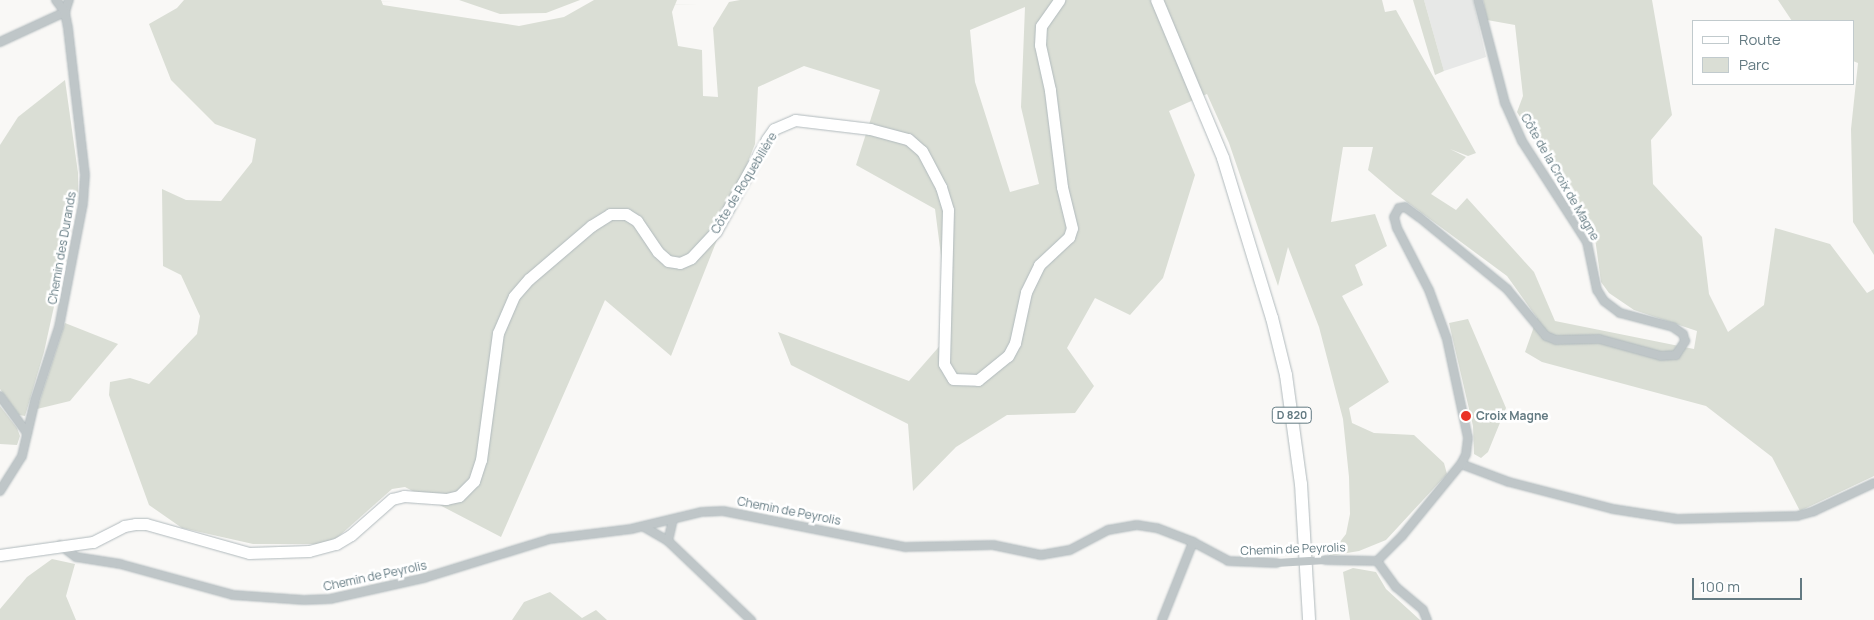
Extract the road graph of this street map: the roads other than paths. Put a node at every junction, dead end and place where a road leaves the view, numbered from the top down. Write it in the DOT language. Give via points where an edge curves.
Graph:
graph roads {
  1 [pos="56,0"];
  2 [pos="69,0"];
  3 [pos="1059,0"];
  4 [pos="1150,0"];
  5 [pos="1157,0"];
  6 [pos="1478,0"];
  7 [pos="65,12"];
  8 [pos="0,42"];
  9 [pos="1196,101"];
  10 [pos="0,396"];
  11 [pos="27,433"];
  12 [pos="1462,464"];
  13 [pos="1874,483"];
  14 [pos="0,492"];
  15 [pos="673,520"];
  16 [pos="644,527"];
  17 [pos="668,541"];
  18 [pos="1193,542"];
  19 [pos="60,546"];
  20 [pos="0,555"];
  21 [pos="1376,561"];
  22 [pos="751,620"];
  23 [pos="1162,620"];
  24 [pos="1309,620"];
  25 [pos="1427,620"];
  1 -- 7 [label="street, Chemin des Durands"];
  2 -- 7 [label="street"];
  3 -- 19 [label="street, Côte de Roquebilière" via="1041,26 1040,45 1050,90 1062,187 1072,228 1069,237 1039,265 1026,292 1015,343 1008,356 978,380 953,379 944,364 948,210 941,187 922,151 908,139 870,129 795,120 774,129 716,231 691,258 680,262 668,261 637,221 626,214 610,214 591,226 529,279 514,296 498,333 481,460 474,480 459,496 392,499 351,535 336,544 309,551 249,553 146,524 124,526 93,542"];
  4 -- 9 [label="main road, D 820"];
  5 -- 9 [label="main road, D 820"];
  6 -- 12 [label="street, Côte de la Croix de Magne" via="1493,66 1508,111 1531,155 1587,242 1597,290 1604,301 1620,313 1673,327 1684,334 1685,341 1676,355 1661,356 1599,339 1556,340 1546,336 1507,289 1420,217 1405,207 1398,208 1394,217 1397,228 1429,290 1447,339 1468,438"];
  7 -- 8 [label="street"];
  7 -- 11 [label="street, Chemin des Durands" via="84,168 83,203 59,328"];
  9 -- 24 [label="main road, D 820" via="1223,158 1272,318 1295,431 1306,540"];
  10 -- 11 [label="street"];
  11 -- 14 [label="street, Chemin des Durands" via="22,456"];
  12 -- 13 [label="street" via="1509,482 1613,509 1677,519 1797,516"];
  12 -- 21 [label="street, Côte de la Croix de Magne" via="1402,536"];
  15 -- 16 [label="street, Chemin de Peyrolis"];
  15 -- 17 [label="street"];
  15 -- 18 [label="street, Chemin de Peyrolis" via="702,512 735,512 905,547 993,545 1041,555 1062,552 1108,530 1137,525 1158,528"];
  16 -- 17 [label="street"];
  16 -- 19 [label="street, Chemin de Peyrolis" via="550,539 424,578 330,599 304,600 233,595 120,564 76,557"];
  17 -- 22 [label="street"];
  18 -- 21 [label="street, Chemin de Peyrolis, bridge" via="1228,561"];
  18 -- 23 [label="street"];
  19 -- 20 [label="street, Côte de Roquebilière"];
  21 -- 25 [label="street" via="1396,587 1423,610"];
}
